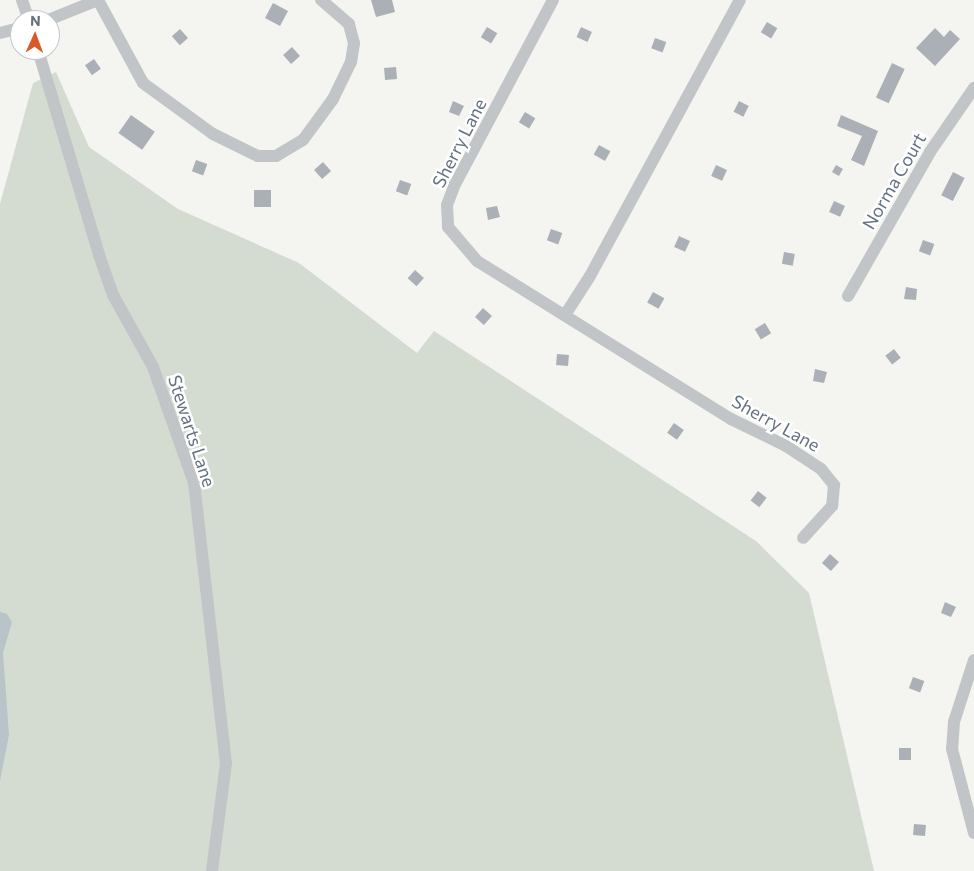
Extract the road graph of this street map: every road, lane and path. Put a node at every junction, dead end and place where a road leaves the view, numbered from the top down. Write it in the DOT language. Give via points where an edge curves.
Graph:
graph roads {
  1 [pos="98,0"];
  2 [pos="321,0"];
  3 [pos="553,0"];
  4 [pos="740,0"];
  5 [pos="60,15"];
  6 [pos="41,60"];
  7 [pos="974,88"];
  8 [pos="848,296"];
  9 [pos="565,315"];
  10 [pos="803,538"];
  11 [pos="974,660"];
  12 [pos="974,833"];
  13 [pos="212,871"];
  1 -- 2 [label="street" via="143,83 243,151 276,156 315,127 351,62 354,43 349,24"];
  1 -- 5 [label="street"];
  3 -- 9 [label="street, Sherry Lane" via="455,184 447,215 448,227 455,238 477,261"];
  4 -- 9 [label="street" via="590,276"];
  6 -- 13 [label="street, Stewarts Lane" via="113,295 152,367 194,484 226,762"];
  7 -- 8 [label="street, Norma Court" via="930,152"];
  9 -- 10 [label="street, Sherry Lane" via="731,419 786,446 821,469 834,485 832,506"];
  11 -- 12 [label="street" via="954,722 952,749"];
}
